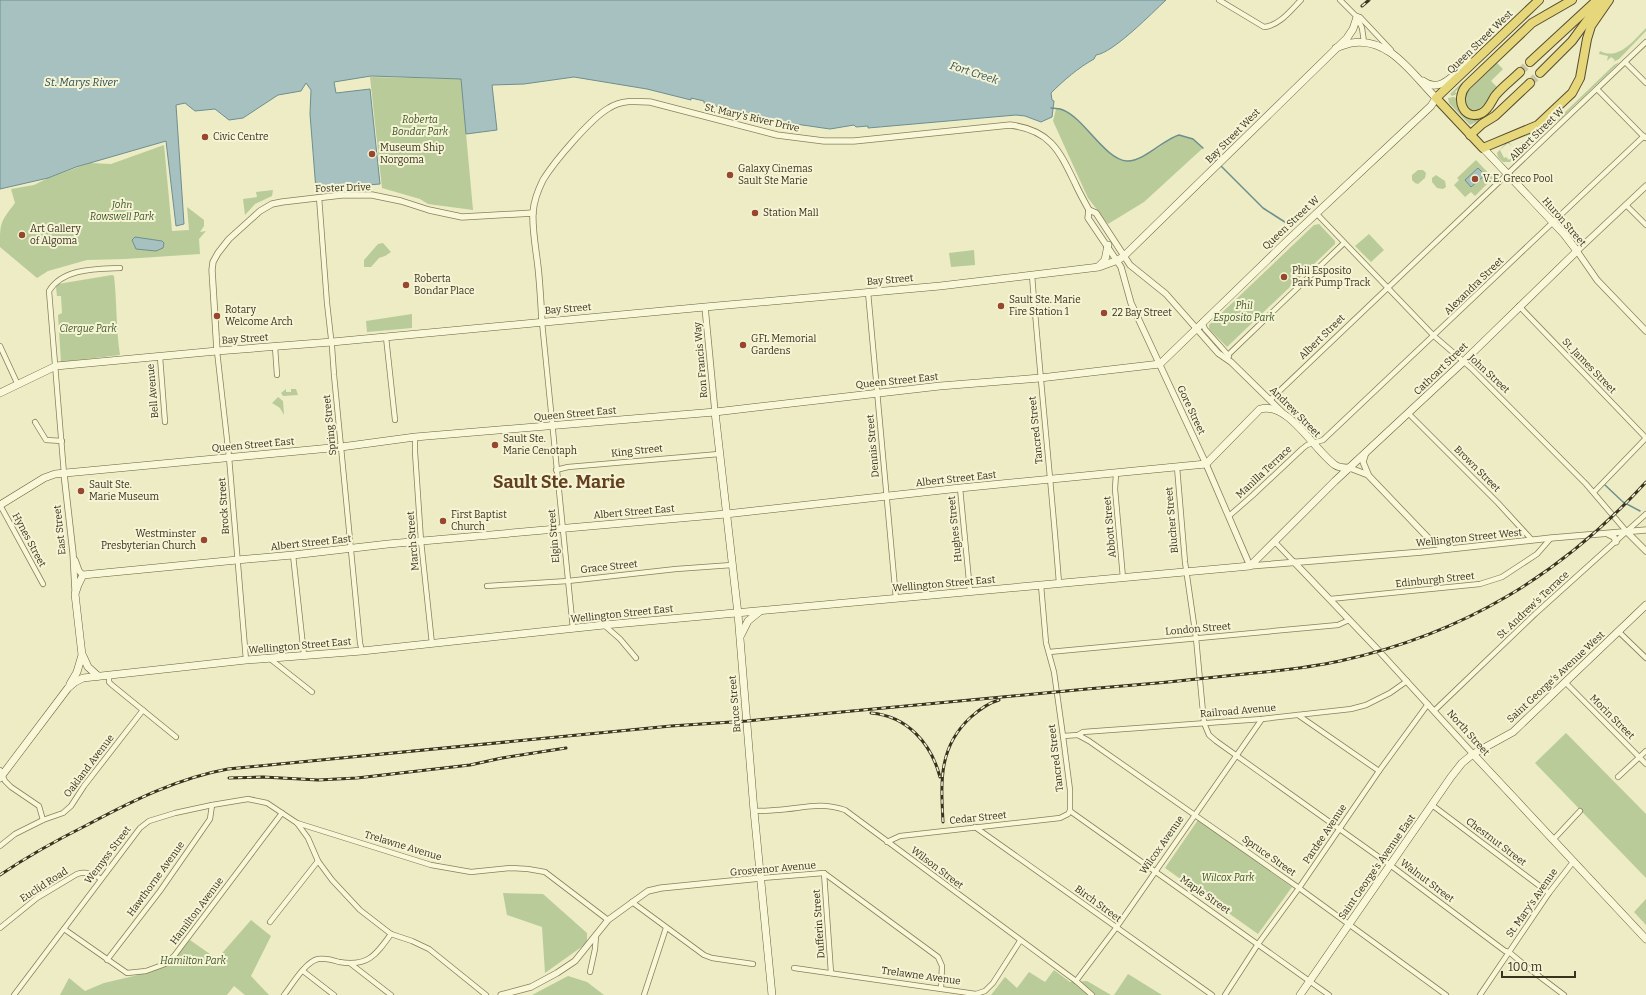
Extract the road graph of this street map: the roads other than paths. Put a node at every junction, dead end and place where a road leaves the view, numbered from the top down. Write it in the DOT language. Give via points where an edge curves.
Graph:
graph roads {
  1 [pos="1219,0"];
  2 [pos="1301,0"];
  3 [pos="1340,0"];
  4 [pos="1539,0"];
  5 [pos="1563,0"];
  6 [pos="1572,0"];
  7 [pos="1597,0"];
  8 [pos="1602,0"];
  9 [pos="1609,0"];
  10 [pos="1556,9"];
  11 [pos="1357,17"];
  12 [pos="1364,42"];
  13 [pos="1646,42"];
  14 [pos="1336,48"];
  15 [pos="1478,57"];
  16 [pos="1398,58"];
  17 [pos="1530,62"];
  18 [pos="1625,62"];
  19 [pos="1520,72"];
  20 [pos="1413,73"];
  21 [pos="1540,73"];
  22 [pos="1530,83"];
  23 [pos="1646,83"];
  24 [pos="1597,89"];
  25 [pos="1436,98"];
  26 [pos="1470,135"];
  27 [pos="1645,137"];
  28 [pos="1483,148"];
  29 [pos="1507,174"];
  30 [pos="1646,186"];
  31 [pos="319,198"];
  32 [pos="1626,205"];
  33 [pos="1089,210"];
  34 [pos="533,213"];
  35 [pos="1316,213"];
  36 [pos="1552,222"];
  37 [pos="1646,225"];
  38 [pos="1344,243"];
  39 [pos="1108,245"];
  40 [pos="1577,251"];
  41 [pos="1121,258"];
  42 [pos="1099,267"];
  43 [pos="120,268"];
  44 [pos="1032,275"];
  45 [pos="1387,287"];
  46 [pos="868,292"];
  47 [pos="1519,306"];
  48 [pos="705,307"];
  49 [pos="542,322"];
  50 [pos="1202,322"];
  51 [pos="1196,328"];
  52 [pos="1646,331"];
  53 [pos="1434,336"];
  54 [pos="386,337"];
  55 [pos="332,342"];
  56 [pos="0,346"];
  57 [pos="275,347"];
  58 [pos="217,351"];
  59 [pos="1228,355"];
  60 [pos="160,357"];
  61 [pos="1231,362"];
  62 [pos="1462,362"];
  63 [pos="1160,364"];
  64 [pos="56,366"];
  65 [pos="277,375"];
  66 [pos="1040,378"];
  67 [pos="18,385"];
  68 [pos="0,393"];
  69 [pos="878,394"];
  70 [pos="1270,400"];
  71 [pos="1260,409"];
  72 [pos="715,412"];
  73 [pos="1408,413"];
  74 [pos="1287,417"];
  75 [pos="395,420"];
  76 [pos="35,422"];
  77 [pos="165,422"];
  78 [pos="552,426"];
  79 [pos="415,437"];
  80 [pos="1646,438"];
  81 [pos="62,441"];
  82 [pos="1313,444"];
  83 [pos="341,448"];
  84 [pos="1366,452"];
  85 [pos="719,454"];
  86 [pos="229,457"];
  87 [pos="1206,464"];
  88 [pos="1336,466"];
  89 [pos="1177,467"];
  90 [pos="1350,468"];
  91 [pos="556,470"];
  92 [pos="64,474"];
  93 [pos="1116,474"];
  94 [pos="1368,475"];
  95 [pos="1051,479"];
  96 [pos="1335,481"];
  97 [pos="960,488"];
  98 [pos="1594,492"];
  99 [pos="887,497"];
  100 [pos="0,505"];
  101 [pos="726,514"];
  102 [pos="1646,514"];
  103 [pos="1229,516"];
  104 [pos="562,529"];
  105 [pos="1646,530"];
  106 [pos="1627,532"];
  107 [pos="1608,534"];
  108 [pos="1429,538"];
  109 [pos="1551,538"];
  110 [pos="1532,540"];
  111 [pos="420,541"];
  112 [pos="1274,541"];
  113 [pos="1616,542"];
  114 [pos="351,549"];
  115 [pos="1448,549"];
  116 [pos="73,552"];
  117 [pos="1422,552"];
  118 [pos="1646,552"];
  119 [pos="293,555"];
  120 [pos="237,560"];
  121 [pos="1294,562"];
  122 [pos="732,566"];
  123 [pos="1250,566"];
  124 [pos="1187,572"];
  125 [pos="83,575"];
  126 [pos="1123,578"];
  127 [pos="568,581"];
  128 [pos="1059,583"];
  129 [pos="43,584"];
  130 [pos="1041,585"];
  131 [pos="487,586"];
  132 [pos="970,591"];
  133 [pos="75,594"];
  134 [pos="896,599"];
  135 [pos="1330,599"];
  136 [pos="1646,604"];
  137 [pos="759,612"];
  138 [pos="738,614"];
  139 [pos="1349,620"];
  140 [pos="604,625"];
  141 [pos="572,629"];
  142 [pos="1619,632"];
  143 [pos="740,637"];
  144 [pos="1196,638"];
  145 [pos="432,644"];
  146 [pos="362,651"];
  147 [pos="1049,652"];
  148 [pos="82,655"];
  149 [pos="304,655"];
  150 [pos="269,658"];
  151 [pos="636,658"];
  152 [pos="1646,658"];
  153 [pos="246,660"];
  154 [pos="109,675"];
  155 [pos="98,676"];
  156 [pos="1407,681"];
  157 [pos="1565,682"];
  158 [pos="68,688"];
  159 [pos="312,692"];
  160 [pos="1428,704"];
  161 [pos="143,710"];
  162 [pos="1434,711"];
  163 [pos="1298,715"];
  164 [pos="1262,719"];
  165 [pos="1204,723"];
  166 [pos="1078,735"];
  167 [pos="1063,736"];
  168 [pos="176,737"];
  169 [pos="1646,751"];
  170 [pos="1473,754"];
  171 [pos="1236,755"];
  172 [pos="1639,757"];
  173 [pos="1646,764"];
  174 [pos="1379,772"];
  175 [pos="1,774"];
  176 [pos="1618,777"];
  177 [pos="212,805"];
  178 [pos="1432,805"];
  179 [pos="754,811"];
  180 [pos="1070,811"];
  181 [pos="1580,811"];
  182 [pos="282,813"];
  183 [pos="1195,815"];
  184 [pos="43,820"];
  185 [pos="297,823"];
  186 [pos="975,827"];
  187 [pos="1340,829"];
  188 [pos="1553,840"];
  189 [pos="887,842"];
  190 [pos="0,846"];
  191 [pos="318,861"];
  192 [pos="1573,862"];
  193 [pos="1390,865"];
  194 [pos="1155,871"];
  195 [pos="824,873"];
  196 [pos="761,878"];
  197 [pos="101,879"];
  198 [pos="1299,888"];
  199 [pos="1549,893"];
  200 [pos="632,902"];
  201 [pos="608,920"];
  202 [pos="270,922"];
  203 [pos="1350,924"];
  204 [pos="0,928"];
  205 [pos="666,928"];
  206 [pos="1116,928"];
  207 [pos="64,929"];
  208 [pos="392,934"];
  209 [pos="596,935"];
  210 [pos="1646,939"];
  211 [pos="1020,941"];
  212 [pos="1258,944"];
  213 [pos="1509,952"];
  214 [pos="107,960"];
  215 [pos="351,964"];
  216 [pos="753,964"];
  217 [pos="794,968"];
  218 [pos="303,971"];
  219 [pos="590,972"];
  220 [pos="831,973"];
  221 [pos="1076,981"];
  222 [pos="1310,982"];
  223 [pos="941,988"];
  224 [pos="14,995"];
  225 [pos="284,995"];
  226 [pos="334,995"];
  227 [pos="391,995"];
  228 [pos="486,995"];
  229 [pos="501,995"];
  230 [pos="644,995"];
  231 [pos="772,995"];
  232 [pos="1092,995"];
  233 [pos="1212,995"];
  234 [pos="1225,995"];
  235 [pos="1300,995"];
  236 [pos="1329,995"];
  237 [pos="1446,995"];
  238 [pos="1480,995"];
  239 [pos="1564,995"];
  1 -- 2 [label="street" via="1264,27 1278,22"];
  3 -- 11 [label="street, Huron Street"];
  4 -- 15 [label="highway, Queen Street West"];
  5 -- 10 [label="highway"];
  6 -- 10 [label="highway"];
  7 -- 17 [label="highway"];
  8 -- 21 [label="highway" via="1572,41"];
  9 -- 28 [label="highway" via="1591,26 1580,78 1572,93 1538,125"];
  10 -- 19 [label="highway" via="1525,28 1466,86 1460,97 1462,107 1473,115 1484,112 1495,96"];
  11 -- 12 [label="street, Huron Street"];
  11 -- 14 [label="main road" via="1353,29"];
  11 -- 16 [label="street, Huron Street" via="1360,17"];
  12 -- 14 [label="main road, Bay Street West"];
  12 -- 16 [label="main road, Huron Street"];
  13 -- 18 [label="street, Albert Street W"];
  14 -- 41 [label="main road, Bay Street West"];
  15 -- 20 [label="main road" via="1440,85 1428,84"];
  15 -- 25 [label="highway, Queen Street West"];
  16 -- 20 [label="main road, Huron Street"];
  18 -- 23 [label="street"];
  18 -- 24 [label="street, Albert Street W"];
  20 -- 25 [label="main road, Huron Street"];
  22 -- 26 [label="highway" via="1496,116"];
  24 -- 27 [label="street"];
  24 -- 29 [label="street, Albert Street W"];
  25 -- 26 [label="highway, Huron Street"];
  25 -- 35 [label="main road, Queen Street W" via="1431,106"];
  26 -- 28 [label="highway, Huron Street"];
  27 -- 36 [label="street, Alexandra Street"];
  28 -- 29 [label="main road, Huron Street"];
  29 -- 36 [label="main road, Huron Street"];
  29 -- 45 [label="street, Albert Street W"];
  30 -- 32 [label="street, Cathcart Street"];
  31 -- 34 [label="street, Foster Drive" via="372,195 462,217"];
  31 -- 55 [label="street, Spring Street"];
  31 -- 58 [label="street, Foster Drive" via="272,204 260,211 229,239 218,253 212,270"];
  32 -- 37 [label="street"];
  32 -- 40 [label="street, Cathcart Street"];
  33 -- 34 [label="street, St. Mary's River Drive" via="1067,164 1054,144 1045,136 1021,126 824,141 777,135 650,102 637,101 609,107 592,121 544,180 536,196"];
  33 -- 39 [label="street, St. Mary's River Drive" via="1088,218"];
  33 -- 41 [label="street, St. Mary's River Drive" via="1096,213"];
  34 -- 49 [label="street, St. Mary's River Drive"];
  35 -- 38 [label="street, John Street"];
  35 -- 50 [label="main road, Queen Street W"];
  36 -- 40 [label="main road, Huron Street"];
  36 -- 53 [label="street, Alexandra Street"];
  38 -- 45 [label="street, John Street"];
  38 -- 59 [label="street"];
  39 -- 41 [label="street, St. Mary's River Drive"];
  39 -- 42 [label="main road" via="1105,260"];
  40 -- 47 [label="main road, Cathcart Street"];
  40 -- 52 [label="street, Huron Street" via="1597,280"];
  41 -- 42 [label="main road, Bay Street"];
  41 -- 51 [label="street, Andrew Street" via="1166,294"];
  41 -- 63 [label="street, Gore Street" via="1131,303"];
  42 -- 44 [label="main road, Bay Street"];
  43 -- 64 [label="street, East Street" via="75,273 61,279 48,291"];
  44 -- 46 [label="main road, Bay Street"];
  44 -- 66 [label="street, Tancred Street"];
  45 -- 53 [label="street, John Street"];
  45 -- 70 [label="street, Albert Street"];
  46 -- 48 [label="main road, Bay Street"];
  46 -- 69 [label="street, Dennis Street"];
  47 -- 62 [label="main road, Cathcart Street"];
  47 -- 80 [label="street, St. James Street"];
  48 -- 49 [label="main road, Bay Street"];
  48 -- 72 [label="street, Ron Francis Way"];
  49 -- 54 [label="main road, Bay Street"];
  49 -- 78 [label="street, Elgin Street"];
  50 -- 51 [label="main road, Queen Street W"];
  50 -- 59 [label="street, Andrew Street"];
  51 -- 61 [label="street, Andrew Street" via="1218,353"];
  51 -- 63 [label="main road, Queen Street W"];
  53 -- 62 [label="street, John Street"];
  53 -- 82 [label="street, Alexandra Street" via="1323,440"];
  54 -- 55 [label="main road, Bay Street"];
  54 -- 75 [label="street"];
  55 -- 57 [label="main road, Bay Street"];
  55 -- 83 [label="street, Spring Street"];
  56 -- 67 [label="street"];
  57 -- 58 [label="main road, Bay Street"];
  57 -- 65 [label="street"];
  58 -- 60 [label="main road, Bay Street"];
  58 -- 86 [label="street, Brock Street"];
  59 -- 61 [label="street, Andrew Street"];
  60 -- 64 [label="main road, Bay Street"];
  60 -- 77 [label="street, Bell Avenue"];
  61 -- 70 [label="street, Andrew Street"];
  62 -- 73 [label="main road, Cathcart Street"];
  62 -- 98 [label="street, John Street" via="1471,368"];
  63 -- 66 [label="main road, Queen Street East"];
  63 -- 87 [label="street, Gore Street"];
  64 -- 67 [label="main road, Bay Street"];
  64 -- 81 [label="street, East Street"];
  66 -- 69 [label="main road, Queen Street East"];
  66 -- 95 [label="street, Tancred Street"];
  67 -- 68 [label="main road, Bay Street"];
  69 -- 72 [label="main road, Queen Street East"];
  69 -- 99 [label="street, Dennis Street"];
  70 -- 71 [label="street"];
  70 -- 74 [label="street, Andrew Street"];
  71 -- 74 [label="main road" via="1274,408"];
  71 -- 87 [label="main road"];
  72 -- 78 [label="main road, Queen Street East"];
  72 -- 85 [label="main road, Bruce Street"];
  73 -- 84 [label="main road, Cathcart Street"];
  73 -- 110 [label="street, Brown Street"];
  74 -- 82 [label="main road, Andrew Street"];
  76 -- 81 [label="street" via="46,440"];
  78 -- 79 [label="main road, Queen Street East"];
  78 -- 91 [label="street, Elgin Street"];
  79 -- 83 [label="main road, Queen Street East"];
  79 -- 111 [label="street, March Street"];
  80 -- 98 [label="street"];
  81 -- 92 [label="street, East Street"];
  82 -- 88 [label="main road, Andrew Street"];
  82 -- 103 [label="street, Manilla Terrace" via="1302,448"];
  83 -- 86 [label="main road, Queen Street East"];
  83 -- 114 [label="street, Spring Street"];
  84 -- 90 [label="main road, Cathcart Street"];
  84 -- 94 [label="street" via="1363,462"];
  85 -- 91 [label="street, King Street" via="575,466"];
  85 -- 101 [label="main road, Bruce Street"];
  86 -- 92 [label="main road, Queen Street East"];
  86 -- 120 [label="street, Brock Street"];
  87 -- 89 [label="main road, Albert Street East"];
  87 -- 103 [label="street, Gore Street"];
  88 -- 90 [label="main road"];
  88 -- 96 [label="main road" via="1338,473"];
  89 -- 93 [label="main road, Albert Street East"];
  89 -- 124 [label="street, Blucher Street"];
  90 -- 94 [label="street"];
  90 -- 96 [label="main road, Cathcart Street"];
  91 -- 104 [label="street, Elgin Street"];
  92 -- 100 [label="main road, Queen Street East" via="44,478"];
  92 -- 116 [label="street, East Street"];
  93 -- 95 [label="main road, Albert Street East"];
  93 -- 126 [label="street, Abbott Street" via="1115,489"];
  94 -- 108 [label="street"];
  95 -- 97 [label="main road, Albert Street East"];
  95 -- 128 [label="street, Tancred Street"];
  96 -- 112 [label="main road, Cathcart Street"];
  97 -- 99 [label="main road, Albert Street East"];
  97 -- 132 [label="street, Hughes Street"];
  98 -- 106 [label="street, John Street"];
  99 -- 101 [label="main road, Albert Street East"];
  99 -- 134 [label="street, Dennis Street"];
  100 -- 129 [label="street, Hynes Street"];
  101 -- 104 [label="main road, Albert Street East"];
  101 -- 122 [label="main road, Bruce Street"];
  102 -- 106 [label="street, St. Andrew's Terrace"];
  103 -- 123 [label="street, Gore Street"];
  104 -- 111 [label="main road, Albert Street East"];
  104 -- 127 [label="street, Elgin Street"];
  105 -- 106 [label="street, Wellington Street West"];
  106 -- 107 [label="street, Wellington Street West"];
  106 -- 113 [label="street, St. Andrew's Terrace"];
  106 -- 118 [label="street, John Street"];
  107 -- 109 [label="street, Wellington Street West"];
  107 -- 113 [label="street" via="1614,537"];
  108 -- 115 [label="street" via="1438,546"];
  108 -- 117 [label="street" via="1428,545"];
  109 -- 110 [label="street, Wellington Street West"];
  109 -- 135 [label="street, Edinburgh Street" via="1537,554 1502,578 1480,584"];
  110 -- 115 [label="street, Wellington Street West"];
  111 -- 114 [label="main road, Albert Street East"];
  111 -- 145 [label="street, March Street"];
  112 -- 121 [label="street, North Street"];
  112 -- 123 [label="main road, Cathcart Street"];
  113 -- 162 [label="street, St. Andrew's Terrace" via="1535,614"];
  114 -- 119 [label="main road, Albert Street East"];
  114 -- 146 [label="street, Spring Street"];
  115 -- 117 [label="street, Wellington Street West"];
  116 -- 125 [label="street" via="79,571"];
  116 -- 133 [label="street, East Street"];
  117 -- 121 [label="street, Wellington Street West"];
  119 -- 120 [label="main road, Albert Street East"];
  119 -- 149 [label="street"];
  120 -- 125 [label="main road, Albert Street East"];
  120 -- 153 [label="street, Brock Street"];
  121 -- 123 [label="street, Wellington Street East"];
  121 -- 135 [label="street, North Street"];
  122 -- 127 [label="street, Grace Street" via="676,569"];
  122 -- 138 [label="main road, Bruce Street"];
  123 -- 124 [label="main road, Wellington Street East"];
  124 -- 126 [label="main road, Wellington Street East"];
  124 -- 144 [label="street, Blucher Street"];
  125 -- 133 [label="main road"];
  126 -- 128 [label="main road, Wellington Street East"];
  127 -- 131 [label="street, Grace Street"];
  127 -- 141 [label="street, Elgin Street"];
  128 -- 130 [label="main road, Wellington Street East"];
  130 -- 132 [label="main road, Wellington Street East"];
  130 -- 147 [label="street, Tancred Street"];
  132 -- 134 [label="main road, Wellington Street East"];
  133 -- 148 [label="main road, East Street"];
  134 -- 137 [label="main road, Wellington Street East"];
  135 -- 139 [label="street, North Street"];
  136 -- 142 [label="main road, Saint George's Avenue West"];
  137 -- 138 [label="main road, Wellington Street East"];
  137 -- 143 [label="main road" via="748,620"];
  138 -- 140 [label="main road, Wellington Street East"];
  138 -- 143 [label="main road, Bruce Street"];
  139 -- 144 [label="street, London Street" via="1338,625"];
  139 -- 156 [label="street, North Street"];
  140 -- 141 [label="main road, Wellington Street East"];
  140 -- 151 [label="street"];
  141 -- 145 [label="main road, Wellington Street East"];
  142 -- 152 [label="street"];
  142 -- 157 [label="main road, Saint George's Avenue West"];
  143 -- 179 [label="main road, Bruce Street"];
  144 -- 147 [label="street, London Street"];
  144 -- 165 [label="street, Blucher Street"];
  145 -- 146 [label="main road, Wellington Street East"];
  146 -- 149 [label="main road, Wellington Street East"];
  147 -- 167 [label="street, Tancred Street"];
  148 -- 155 [label="main road" via="88,668"];
  148 -- 158 [label="main road, East Street" via="78,672"];
  149 -- 150 [label="main road, Wellington Street East"];
  150 -- 153 [label="main road, Wellington Street East"];
  150 -- 159 [label="street"];
  153 -- 154 [label="main road, Wellington Street East"];
  154 -- 155 [label="main road, Wellington Street East"];
  154 -- 161 [label="street" via="109,682"];
  155 -- 158 [label="main road, Wellington Street East" via="83,678"];
  156 -- 160 [label="street, North Street"];
  156 -- 163 [label="street, Railroad Avenue" via="1366,705"];
  157 -- 170 [label="main road, Saint George's Avenue West" via="1513,732"];
  157 -- 172 [label="street, Morin Street"];
  158 -- 175 [label="main road, Wellington Street East"];
  160 -- 162 [label="street, North Street"];
  160 -- 174 [label="street, Pardee Avenue"];
  161 -- 168 [label="street"];
  161 -- 184 [label="street, Oakland Avenue" via="71,806 63,813"];
  162 -- 170 [label="street, North Street"];
  163 -- 164 [label="street, Railroad Avenue"];
  163 -- 174 [label="street"];
  164 -- 165 [label="street, Railroad Avenue"];
  164 -- 171 [label="street, Wilcox Avenue"];
  165 -- 166 [label="street, Railroad Avenue" via="1083,732"];
  165 -- 171 [label="street, Walnut Street" via="1209,735"];
  166 -- 167 [label="street, Railroad Avenue"];
  166 -- 183 [label="street, Spruce Street"];
  167 -- 180 [label="street, Tancred Street"];
  169 -- 172 [label="street"];
  170 -- 178 [label="main road, Saint George's Avenue East" via="1462,763"];
  170 -- 188 [label="main road, North Street"];
  171 -- 183 [label="street, Wilcox Avenue"];
  171 -- 187 [label="street, Walnut Street"];
  172 -- 173 [label="street, Morin Street"];
  172 -- 176 [label="street"];
  174 -- 187 [label="street, Pardee Avenue"];
  175 -- 184 [label="street" via="11,787 39,806"];
  177 -- 182 [label="street, Wemyss Street" via="248,799 258,800"];
  177 -- 197 [label="street, Wemyss Street" via="150,821 140,828"];
  177 -- 214 [label="street, Hawthorne Avenue" via="210,819"];
  178 -- 193 [label="main road, Saint George's Avenue East"];
  178 -- 199 [label="street, Chestnut Street"];
  179 -- 189 [label="street, Wilson Street" via="814,805 835,807 845,810"];
  179 -- 196 [label="main road, Bruce Street"];
  180 -- 186 [label="street, Cedar Street" via="1060,818"];
  180 -- 194 [label="street, Maple Street"];
  181 -- 188 [label="street"];
  182 -- 185 [label="street, Wemyss Street"];
  182 -- 214 [label="street, Hamilton Avenue" via="174,956 165,964 146,971 126,973"];
  183 -- 194 [label="street, Wilcox Avenue"];
  183 -- 198 [label="street, Spruce Street"];
  184 -- 190 [label="street, Oakland Avenue" via="15,834"];
  185 -- 191 [label="street" via="308,838"];
  185 -- 201 [label="street, Trelawne Avenue" via="431,865 471,872 516,868 545,872"];
  186 -- 189 [label="street, Cedar Street" via="900,836"];
  186 -- 206 [label="street, Birch Street"];
  187 -- 193 [label="street, Walnut Street"];
  187 -- 198 [label="street, Pardee Avenue"];
  188 -- 192 [label="main road, North Street"];
  189 -- 211 [label="street, Wilson Street"];
  191 -- 202 [label="street"];
  191 -- 208 [label="street" via="360,910"];
  192 -- 199 [label="street, St. Mary's Avenue"];
  192 -- 210 [label="main road, North Street"];
  193 -- 203 [label="main road, Saint George's Avenue East"];
  193 -- 213 [label="street, Walnut Street"];
  194 -- 206 [label="street, Wilcox Avenue"];
  194 -- 212 [label="street, Maple Street"];
  195 -- 196 [label="street, Grosvenor Avenue"];
  195 -- 220 [label="street, Dufferin Street"];
  195 -- 223 [label="street, Grosvenor Avenue" via="938,958 942,966"];
  196 -- 200 [label="street, Grosvenor Avenue" via="661,888 648,891"];
  196 -- 231 [label="main road, Bruce Street"];
  197 -- 204 [label="street, Euclid Road" via="90,873 77,874 37,898"];
  197 -- 207 [label="street, Wemyss Street"];
  198 -- 203 [label="street, Spruce Street"];
  198 -- 212 [label="street, Pardee Avenue"];
  199 -- 213 [label="street, St. Mary's Avenue"];
  200 -- 201 [label="street, Grosvenor Avenue"];
  200 -- 205 [label="street"];
  201 -- 209 [label="street, Grosvenor Avenue"];
  203 -- 222 [label="main road, Saint George's Avenue East"];
  203 -- 237 [label="street, Spruce Street"];
  205 -- 216 [label="street" via="704,955"];
  205 -- 230 [label="street"];
  206 -- 221 [label="street, Wilcox Avenue"];
  206 -- 233 [label="street, Birch Street"];
  207 -- 214 [label="street, Hamilton Avenue"];
  207 -- 224 [label="street, Wemyss Street"];
  208 -- 215 [label="street" via="372,958"];
  208 -- 228 [label="street" via="429,949"];
  209 -- 219 [label="street"];
  209 -- 229 [label="street, Grosvenor Avenue" via="575,961 557,973 531,987"];
  211 -- 221 [label="street, Wilson Street"];
  211 -- 223 [label="street, Trelawne Avenue" via="985,991 976,994"];
  212 -- 222 [label="street, Maple Street"];
  212 -- 234 [label="street, Pardee Avenue"];
  213 -- 238 [label="street, St. Mary's Avenue"];
  213 -- 239 [label="street, Walnut Street"];
  215 -- 218 [label="street" via="318,959"];
  215 -- 227 [label="street"];
  217 -- 220 [label="street, Trelawne Avenue"];
  218 -- 225 [label="street"];
  218 -- 226 [label="street"];
  220 -- 223 [label="street, Trelawne Avenue"];
  221 -- 232 [label="street, Wilson Street"];
  222 -- 235 [label="main road, Saint George's Avenue East"];
  222 -- 236 [label="street, Maple Street"];
}
